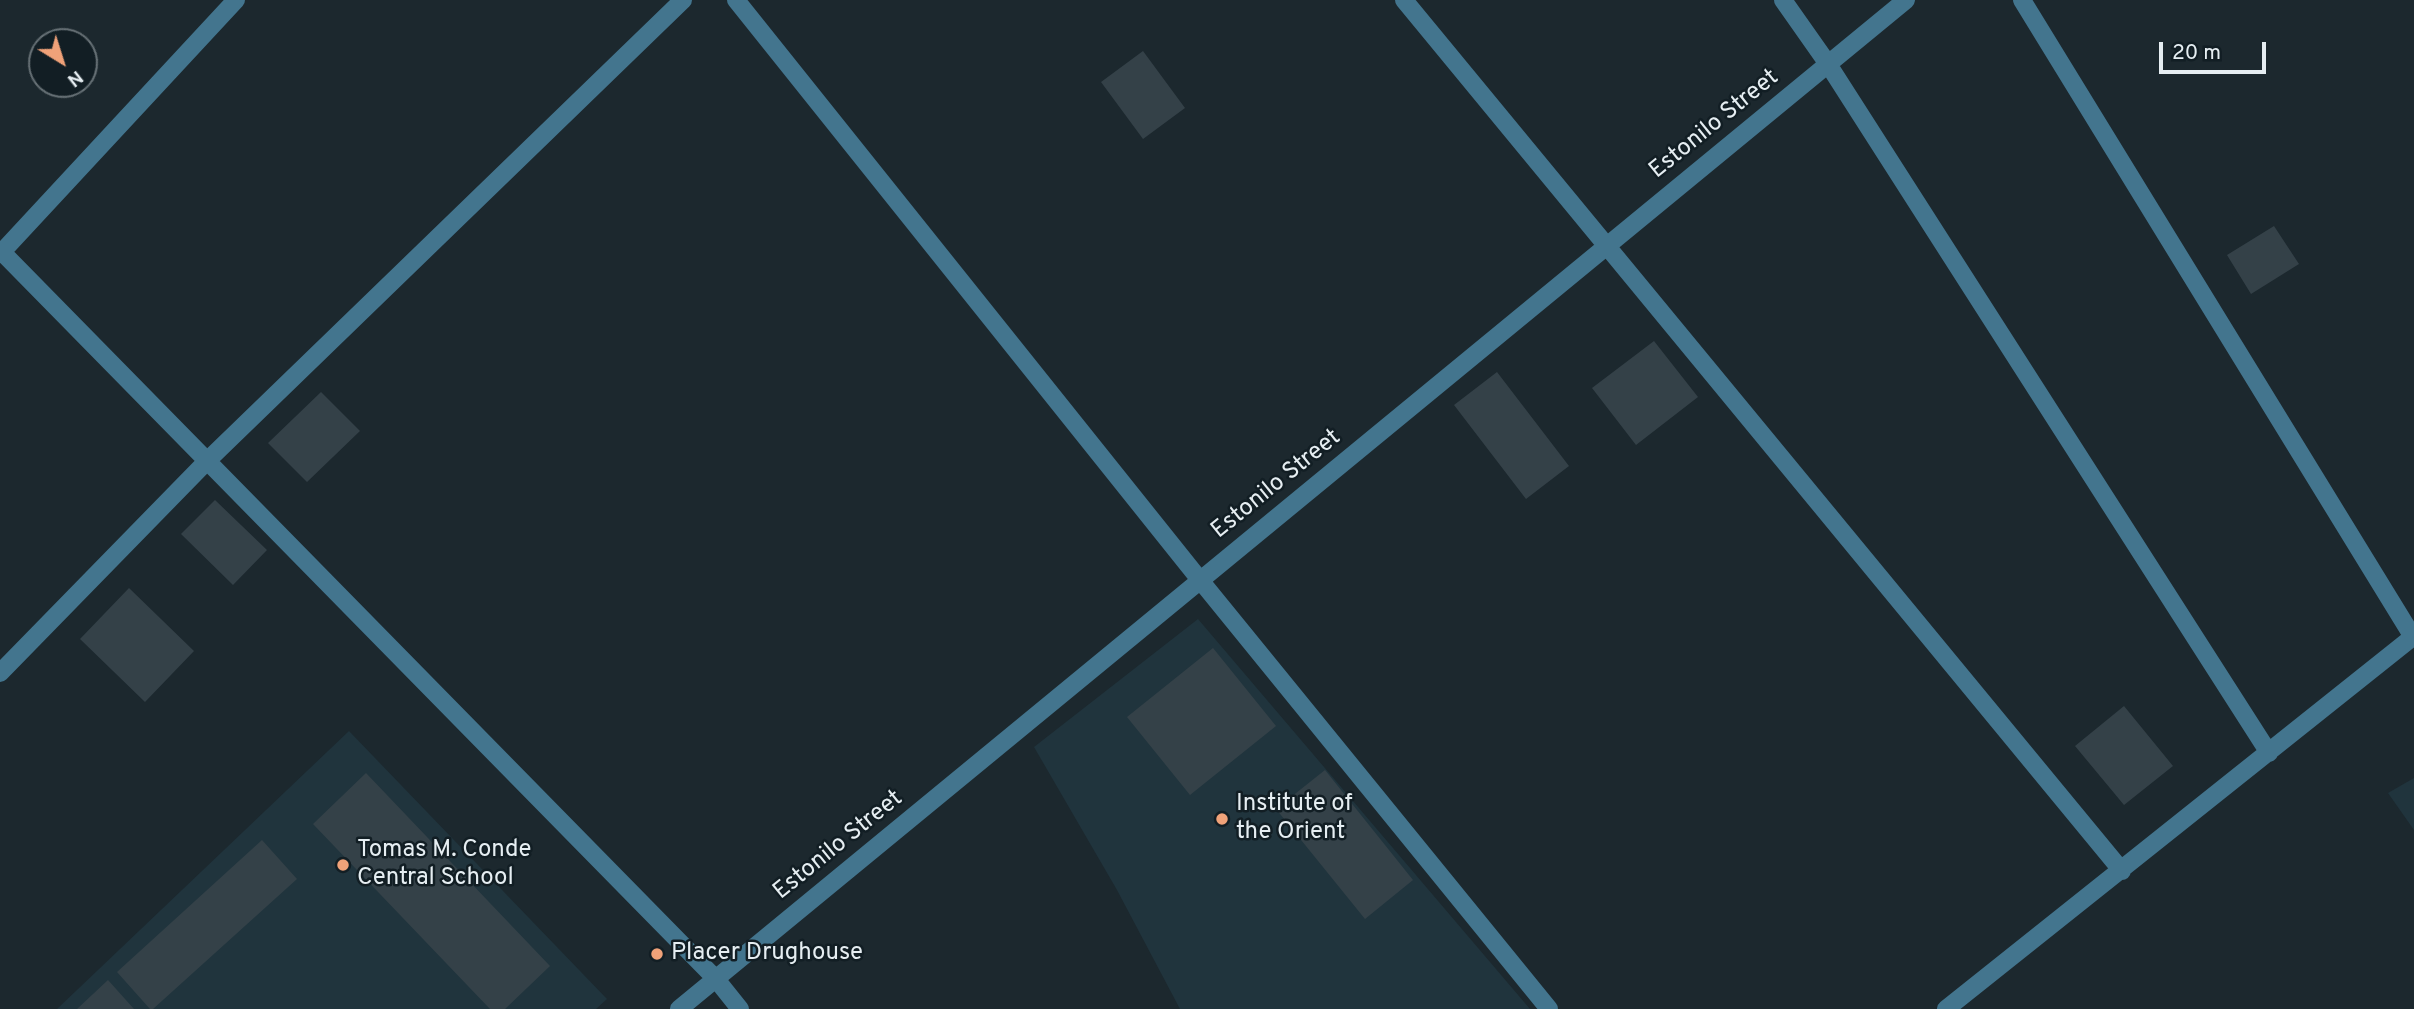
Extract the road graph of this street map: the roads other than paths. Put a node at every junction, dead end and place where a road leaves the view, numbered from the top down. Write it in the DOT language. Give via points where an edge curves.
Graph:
graph roads {
  1 [pos="236,0"];
  2 [pos="683,0"];
  3 [pos="736,0"];
  4 [pos="1404,0"];
  5 [pos="1783,0"];
  6 [pos="1906,0"];
  7 [pos="2022,0"];
  8 [pos="1828,64"];
  9 [pos="1607,246"];
  10 [pos="1,251"];
  11 [pos="208,461"];
  12 [pos="1200,580"];
  13 [pos="2413,636"];
  14 [pos="0,673"];
  15 [pos="2269,753"];
  16 [pos="2122,871"];
  17 [pos="716,979"];
  18 [pos="679,1009"];
  19 [pos="740,1009"];
  20 [pos="1549,1009"];
  21 [pos="1946,1009"];
  1 -- 10 [label="street"];
  2 -- 11 [label="street"];
  3 -- 12 [label="street"];
  4 -- 9 [label="street"];
  5 -- 8 [label="street"];
  6 -- 8 [label="street, Estonilo Street"];
  7 -- 13 [label="street"];
  8 -- 9 [label="street, Estonilo Street"];
  8 -- 15 [label="street"];
  9 -- 12 [label="street, Estonilo Street"];
  9 -- 16 [label="street"];
  10 -- 11 [label="street"];
  11 -- 14 [label="street"];
  11 -- 17 [label="street"];
  12 -- 17 [label="street, Estonilo Street"];
  12 -- 20 [label="street"];
  13 -- 15 [label="street"];
  15 -- 16 [label="street"];
  16 -- 21 [label="street"];
  17 -- 18 [label="street, Estonilo Street"];
  17 -- 19 [label="street"];
}
